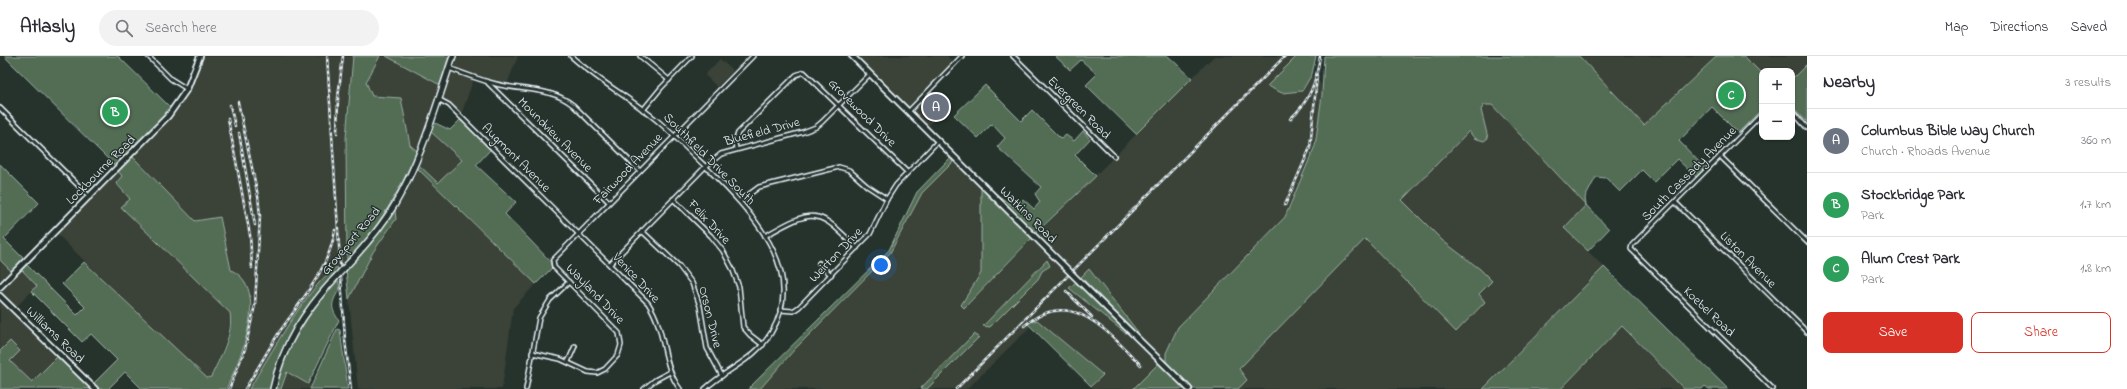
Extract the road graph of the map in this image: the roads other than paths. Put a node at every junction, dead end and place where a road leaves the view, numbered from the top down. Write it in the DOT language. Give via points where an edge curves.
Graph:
graph roads {
  1 [pos="148,56"];
  2 [pos="200,56"];
  3 [pos="453,56"];
  4 [pos="570,56"];
  5 [pos="640,56"];
  6 [pos="692,56"];
  7 [pos="754,56"];
  8 [pos="852,56"];
  9 [pos="962,56"];
  10 [pos="1013,56"];
  11 [pos="449,68"];
  12 [pos="870,74"];
  13 [pos="669,80"];
  14 [pos="487,82"];
  15 [pos="187,89"];
  16 [pos="438,99"];
  17 [pos="839,105"];
  18 [pos="0,108"];
  19 [pos="643,110"];
  20 [pos="908,112"];
  21 [pos="1795,114"];
  22 [pos="1759,117"];
  23 [pos="1807,128"];
  24 [pos="674,136"];
  25 [pos="938,141"];
  26 [pos="736,149"];
  27 [pos="1114,156"];
  28 [pos="1720,156"];
  29 [pos="705,167"];
  30 [pos="640,171"];
  31 [pos="907,172"];
  32 [pos="90,196"];
  33 [pos="673,199"];
  34 [pos="887,199"];
  35 [pos="740,200"];
  36 [pos="609,202"];
  37 [pos="1675,202"];
  38 [pos="642,231"];
  39 [pos="579,234"];
  40 [pos="765,236"];
  41 [pos="1807,242"];
  42 [pos="857,248"];
  43 [pos="1631,249"];
  44 [pos="553,262"];
  45 [pos="819,263"];
  46 [pos="610,264"];
  47 [pos="831,275"];
  48 [pos="569,282"];
  49 [pos="0,287"];
  50 [pos="0,296"];
  51 [pos="780,310"];
  52 [pos="1807,332"];
  53 [pos="575,346"];
  54 [pos="762,346"];
  55 [pos="532,353"];
  56 [pos="568,362"];
  57 [pos="670,372"];
  58 [pos="722,376"];
  59 [pos="95,389"];
  60 [pos="273,389"];
  61 [pos="526,389"];
  62 [pos="644,389"];
  63 [pos="680,389"];
  64 [pos="705,389"];
  65 [pos="1189,389"];
  66 [pos="1773,389"];
  1 -- 15 [label="street" via="171,79"];
  2 -- 15 [label="street, Lockbourne Road"];
  3 -- 11 [label="main road, Groveport Road"];
  4 -- 19 [label="street, Southfield Drive South"];
  5 -- 13 [label="street"];
  6 -- 13 [label="street"];
  7 -- 24 [label="street, Fairwood Avenue"];
  8 -- 12 [label="street, Watkins Road"];
  9 -- 20 [label="street"];
  10 -- 27 [label="street, Evergreen Road"];
  11 -- 14 [label="street"];
  11 -- 16 [label="main road, Groveport Road"];
  12 -- 17 [label="street, Bluefield Drive"];
  12 -- 20 [label="street, Watkins Road"];
  13 -- 19 [label="street"];
  14 -- 30 [label="street" via="562,97"];
  14 -- 36 [label="street, Moundview Avenue"];
  15 -- 32 [label="street, Lockbourne Road" via="164,121"];
  16 -- 39 [label="street, Augmont Avenue" via="449,105"];
  16 -- 60 [label="main road, Groveport Road, bridge" via="415,165 402,192 379,228 311,305 296,327 282,357"];
  17 -- 26 [label="street, Bluefield Drive" via="822,122 809,130"];
  17 -- 26 [label="street, Grovewood Drive" via="810,75 802,71 738,134"];
  17 -- 31 [label="street, Grovewood Drive"];
  18 -- 32 [label="street"];
  19 -- 24 [label="street, Southfield Drive South"];
  20 -- 25 [label="street, Watkins Road"];
  21 -- 23 [label="street"];
  22 -- 28 [label="street, South Cassady Avenue"];
  24 -- 29 [label="street, Southfield Drive South"];
  24 -- 30 [label="street, Fairwood Avenue"];
  25 -- 31 [label="street, Weirton Drive"];
  25 -- 65 [label="street, Watkins Road, bridge"];
  26 -- 29 [label="street, Bluefield Drive" via="721,154"];
  28 -- 37 [label="street, South Cassady Avenue"];
  28 -- 41 [label="street"];
  29 -- 33 [label="street, Bluefield Drive"];
  29 -- 35 [label="street, Southfield Drive South"];
  30 -- 36 [label="street, Fairwood Avenue"];
  31 -- 34 [label="street, Weirton Drive"];
  32 -- 49 [label="street, Lockbourne Road"];
  33 -- 38 [label="street, Bluefield Drive"];
  33 -- 54 [label="street, Felix Drive" via="723,251 739,287 744,327"];
  34 -- 35 [label="street" via="849,170 840,167 759,187"];
  34 -- 42 [label="street, Weirton Drive" via="875,226"];
  35 -- 40 [label="street, Southfield Drive South"];
  36 -- 39 [label="street, Fairwood Avenue"];
  37 -- 43 [label="street, South Cassady Avenue" via="1632,245"];
  37 -- 52 [label="street, Liston Avenue"];
  38 -- 46 [label="street, Bluefield Drive"];
  38 -- 58 [label="street, Orson Drive" via="679,266 692,283 700,306 707,348"];
  39 -- 44 [label="street, Fairwood Avenue"];
  39 -- 46 [label="street, Venice Drive"];
  40 -- 42 [label="street" via="805,217 820,217 831,223"];
  40 -- 51 [label="street, Southfield Drive South" via="780,271"];
  42 -- 47 [label="street, Weirton Drive"];
  43 -- 66 [label="street, Koebel Road"];
  44 -- 48 [label="street, Wayland Drive" via="554,268"];
  45 -- 47 [label="street"];
  46 -- 57 [label="street, Venice Drive" via="638,291 653,310 660,325"];
  47 -- 51 [label="street, Weirton Drive" via="799,308 793,311"];
  48 -- 55 [label="street" via="550,300 541,313"];
  48 -- 56 [label="street, Wayland Drive" via="619,333 621,348 612,363 603,371 594,373"];
  50 -- 59 [label="street, Williams Road"];
  51 -- 54 [label="street, Southfield Drive South" via="772,332"];
  53 -- 56 [label="street"];
  54 -- 58 [label="street, Southfield Drive South"];
  55 -- 56 [label="street"];
  55 -- 61 [label="street"];
  57 -- 62 [label="street"];
  57 -- 63 [label="street, Venice Drive"];
  58 -- 64 [label="street, Southfield Drive South"];
}
